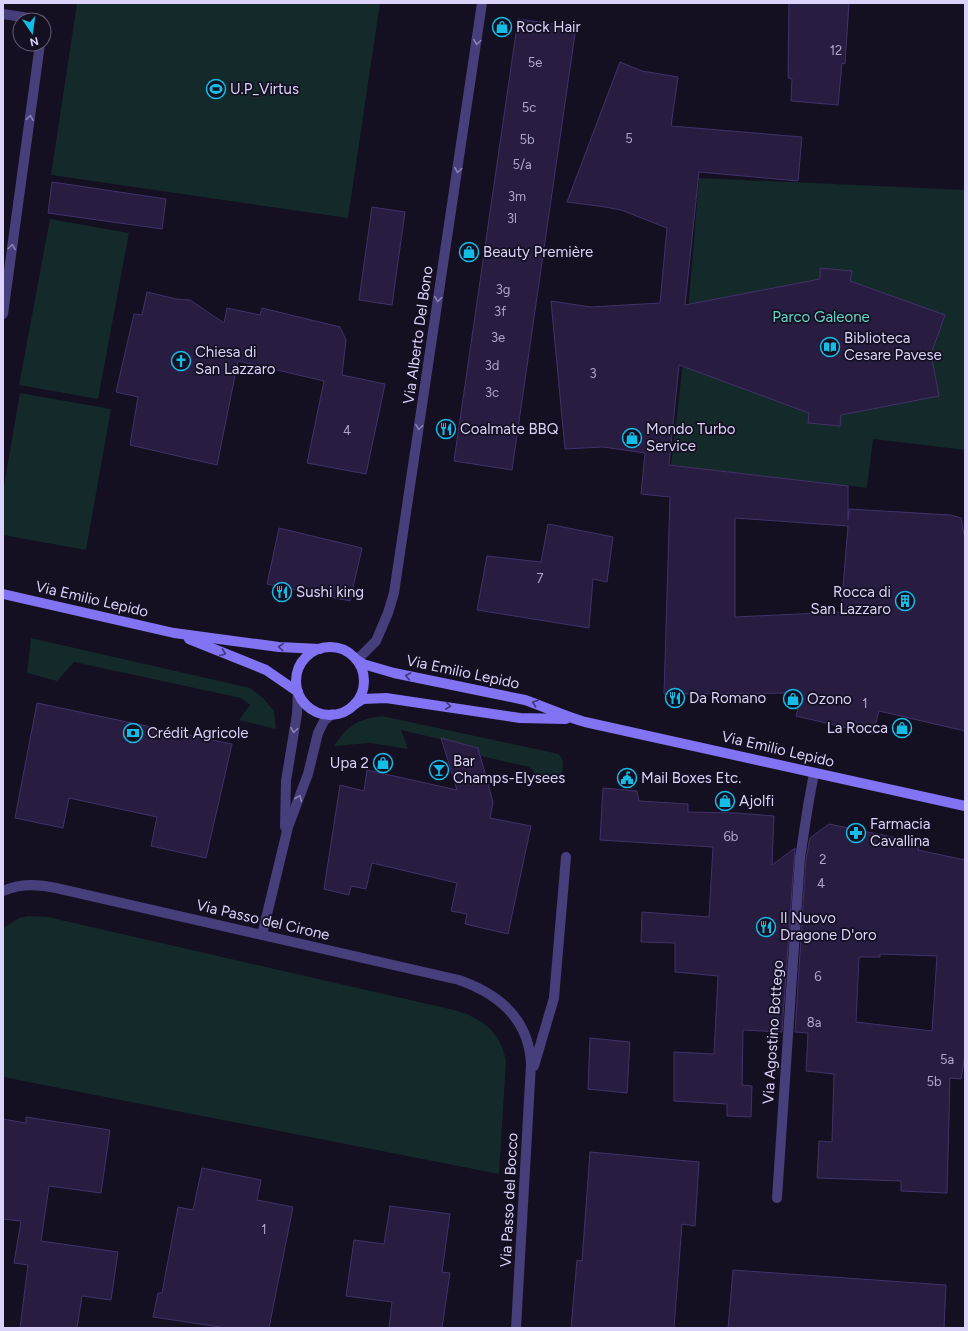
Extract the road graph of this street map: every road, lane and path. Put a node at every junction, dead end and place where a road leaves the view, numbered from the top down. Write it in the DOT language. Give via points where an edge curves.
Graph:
graph roads {
  1 [pos="482,3"];
  2 [pos="39,52"];
  3 [pos="3,314"];
  4 [pos="3,594"];
  5 [pos="174,633"];
  6 [pos="320,649"];
  7 [pos="357,660"];
  8 [pos="298,692"];
  9 [pos="355,704"];
  10 [pos="332,714"];
  11 [pos="585,722"];
  12 [pos="814,773"];
  13 [pos="965,806"];
  14 [pos="282,848"];
  15 [pos="566,858"];
  16 [pos="3,891"];
  17 [pos="262,935"];
  18 [pos="509,1009"];
  19 [pos="531,1073"];
  20 [pos="776,1198"];
  21 [pos="516,1328"];
  1 -- 7 [label="street, Via Alberto Del Bono, one-way" via="394,593 376,641"];
  3 -- 2 [label="street, one-way"];
  4 -- 5 [label="main road, Via Emilio Lepido"];
  6 -- 5 [label="main road, Via Emilio Lepido, one-way" via="279,647"];
  5 -- 8 [label="main road, Via Emilio Lepido, one-way" via="266,670"];
  6 -- 7 [label="main road, Via Emilio Lepido" via="340,649"];
  6 -- 8 [label="main road" via="303,661 296,681"];
  7 -- 9 [label="main road" via="364,677 360,696"];
  11 -- 7 [label="main road, Via Emilio Lepido, one-way" via="525,700 394,673"];
  8 -- 10 [label="main road, Via Emilio Lepido" via="310,708 319,713"];
  8 -- 14 [label="street, one-way" via="286,781"];
  9 -- 10 [label="main road, Via Emilio Lepido" via="338,714"];
  9 -- 11 [label="main road, Via Emilio Lepido, one-way" via="363,699 386,698 520,718"];
  14 -- 10 [label="street, one-way" via="308,774 318,733"];
  11 -- 12 [label="main road, Via Emilio Lepido"];
  12 -- 13 [label="main road, Via Emilio Lepido"];
  12 -- 20 [label="street, Via Agostino Bottego" via="800,858"];
  14 -- 17 [label="street"];
  15 -- 19 [label="street, Via Passo del Bocco" via="554,998"];
  16 -- 17 [label="street, Via Passo del Cirone" via="22,885 45,886"];
  17 -- 18 [label="street, Via Passo del Cirone" via="459,980 489,993"];
  18 -- 19 [label="street, Via Passo del Bocco" via="520,1023 527,1039"];
  19 -- 21 [label="street, Via Passo del Bocco"];
}
